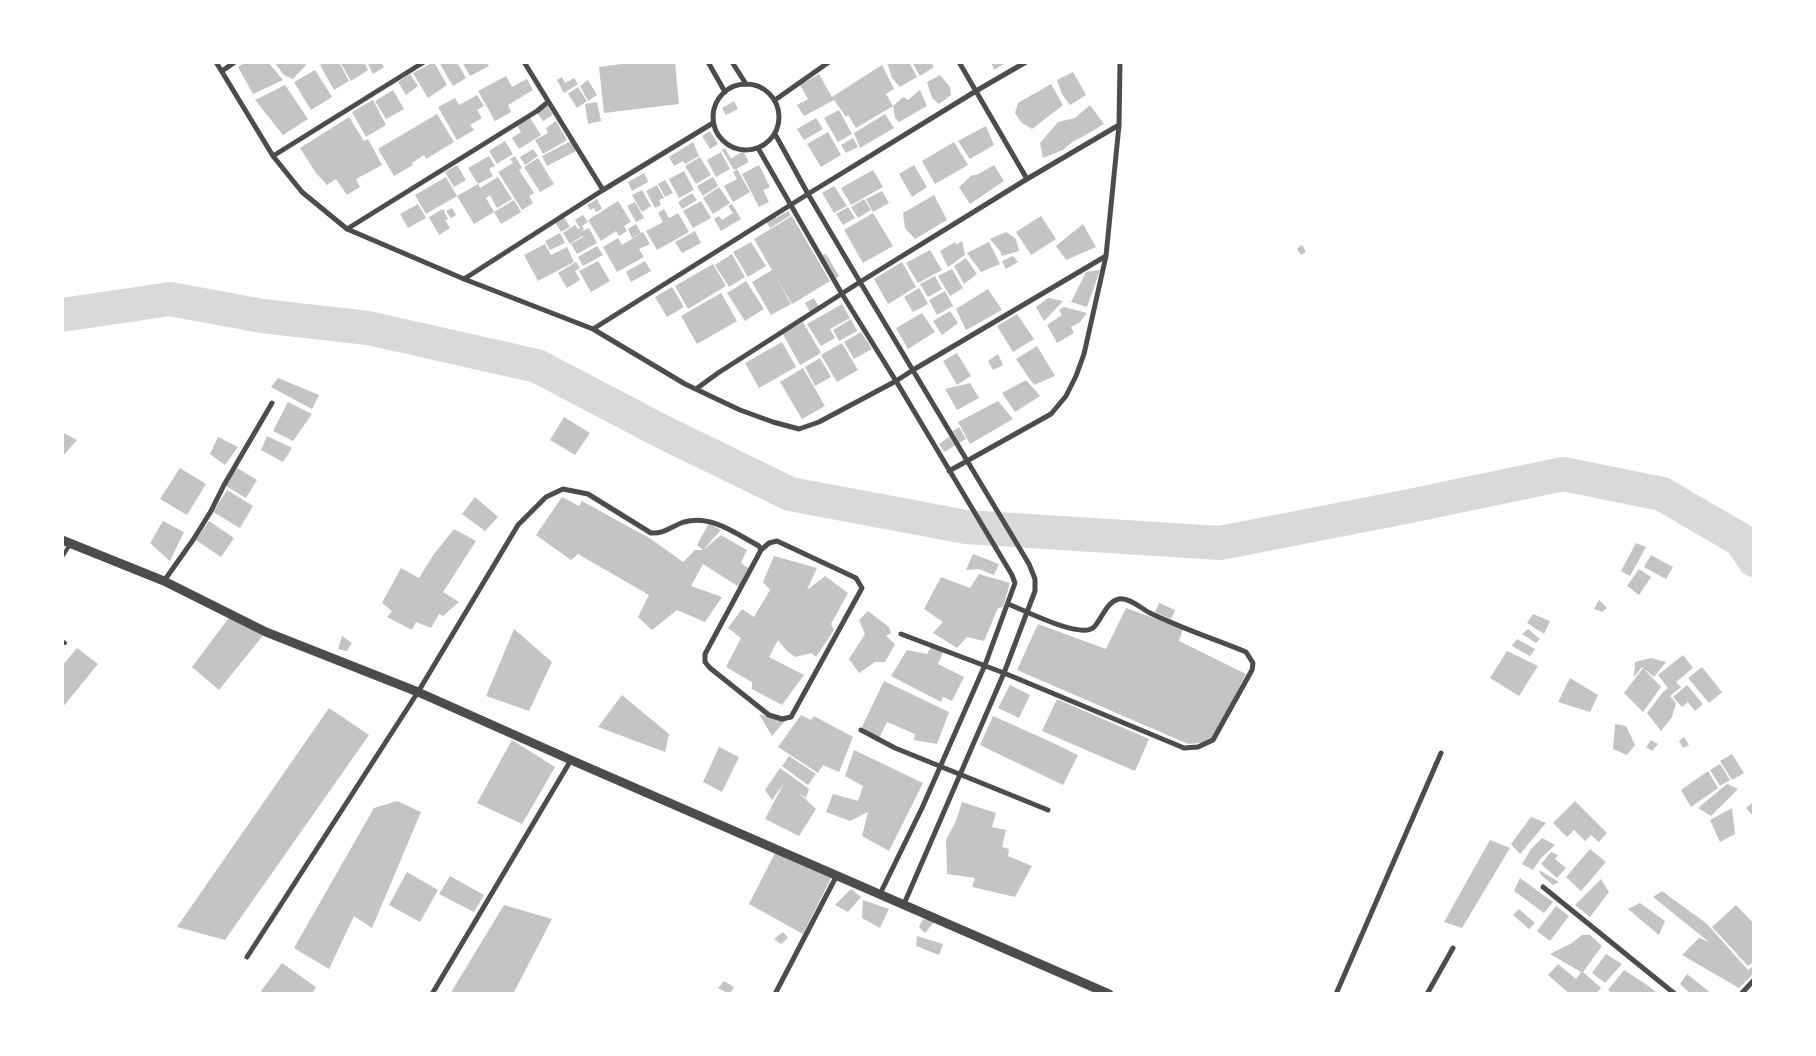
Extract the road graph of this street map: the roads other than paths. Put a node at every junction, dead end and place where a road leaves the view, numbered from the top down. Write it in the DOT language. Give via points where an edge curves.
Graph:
graph roads {
  1 [pos="216,62"];
  2 [pos="235,62"];
  3 [pos="424,62"];
  4 [pos="524,62"];
  5 [pos="708,62"];
  6 [pos="732,62"];
  7 [pos="829,62"];
  8 [pos="959,62"];
  9 [pos="1026,62"];
  10 [pos="1120,62"];
  11 [pos="222,70"];
  12 [pos="746,84"];
  13 [pos="976,91"];
  14 [pos="724,92"];
  15 [pos="775,100"];
  16 [pos="548,102"];
  17 [pos="713,123"];
  18 [pos="1119,125"];
  19 [pos="775,134"];
  20 [pos="758,148"];
  21 [pos="274,156"];
  22 [pos="1027,178"];
  23 [pos="603,190"];
  24 [pos="808,194"];
  25 [pos="790,205"];
  26 [pos="347,229"];
  27 [pos="1106,256"];
  28 [pos="464,279"];
  29 [pos="860,282"];
  30 [pos="842,294"];
  31 [pos="593,329"];
  32 [pos="913,370"];
  33 [pos="896,381"];
  34 [pos="696,389"];
  35 [pos="272,403"];
  36 [pos="967,461"];
  37 [pos="949,471"];
  38 [pos="67,542"];
  39 [pos="761,550"];
  40 [pos="62,557"];
  41 [pos="164,581"];
  42 [pos="1008,604"];
  43 [pos="1027,612"];
  44 [pos="901,634"];
  45 [pos="984,665"];
  46 [pos="1004,673"];
  47 [pos="418,692"];
  48 [pos="861,730"];
  49 [pos="1441,753"];
  50 [pos="571,760"];
  51 [pos="941,766"];
  52 [pos="960,776"];
  53 [pos="1048,810"];
  54 [pos="837,875"];
  55 [pos="1544,887"];
  56 [pos="880,894"];
  57 [pos="904,904"];
  58 [pos="1453,948"];
  59 [pos="247,957"];
  60 [pos="1754,980"];
  61 [pos="432,994"];
  62 [pos="774,994"];
  63 [pos="1108,994"];
  64 [pos="1336,994"];
  65 [pos="1427,994"];
  66 [pos="1675,994"];
  67 [pos="1741,994"];
  1 -- 11 [label="street"];
  2 -- 11 [label="street"];
  3 -- 21 [label="street"];
  4 -- 16 [label="street"];
  5 -- 14 [label="street"];
  6 -- 12 [label="street"];
  7 -- 15 [label="street"];
  8 -- 13 [label="street"];
  9 -- 13 [label="street"];
  10 -- 18 [label="street"];
  11 -- 21 [label="street"];
  12 -- 14 [label="street"];
  12 -- 15 [label="street" via="757,86"];
  13 -- 22 [label="street"];
  13 -- 24 [label="street"];
  14 -- 17 [label="street" via="715,106"];
  15 -- 19 [label="street" via="779,111"];
  16 -- 23 [label="street"];
  16 -- 26 [label="street"];
  17 -- 20 [label="street" via="717,134 730,146 746,150"];
  17 -- 23 [label="street"];
  18 -- 22 [label="street"];
  18 -- 27 [label="street"];
  19 -- 20 [label="street"];
  19 -- 24 [label="street"];
  20 -- 25 [label="street"];
  21 -- 26 [label="street" via="302,192"];
  22 -- 29 [label="street"];
  23 -- 28 [label="street"];
  24 -- 25 [label="street"];
  24 -- 29 [label="street"];
  25 -- 30 [label="street"];
  25 -- 31 [label="street"];
  26 -- 28 [label="street"];
  27 -- 32 [label="street"];
  27 -- 36 [label="street" via="1084,354 1066,396 1051,414"];
  28 -- 31 [label="street"];
  29 -- 30 [label="street"];
  29 -- 32 [label="street"];
  30 -- 33 [label="street"];
  30 -- 34 [label="street"];
  31 -- 34 [label="street"];
  32 -- 33 [label="street"];
  32 -- 36 [label="street"];
  33 -- 34 [label="street" via="819,422 799,429 740,410"];
  33 -- 37 [label="street"];
  35 -- 41 [label="street" via="211,511"];
  36 -- 37 [label="street"];
  36 -- 43 [label="street" via="1029,564 1035,591"];
  37 -- 42 [label="street" via="1012,575 1015,583"];
  38 -- 40 [label="lane"];
  38 -- 41 [label="street"];
  39 -- 39 [label="street" via="777,541 856,578 862,588 791,717 782,719 768,715 710,668 705,654"];
  39 -- 47 [label="street" via="711,521 694,519 664,532 651,533 588,494 563,489 546,497 518,525"];
  41 -- 47 [label="street" via="266,632"];
  42 -- 43 [label="street"];
  42 -- 45 [label="street"];
  43 -- 46 [label="street"];
  43 -- 46 [label="street" via="1054,625 1087,630 1093,628 1112,603 1119,599 1128,600 1150,613 1246,652 1253,663 1252,670 1213,740 1198,747 1184,748"];
  44 -- 45 [label="street"];
  45 -- 46 [label="street"];
  45 -- 51 [label="street"];
  46 -- 52 [label="street"];
  47 -- 50 [label="street"];
  47 -- 59 [label="street"];
  48 -- 51 [label="street"];
  49 -- 64 [label="street"];
  50 -- 54 [label="street"];
  50 -- 61 [label="street"];
  51 -- 52 [label="street"];
  51 -- 56 [label="street"];
  52 -- 53 [label="street"];
  52 -- 57 [label="street"];
  54 -- 56 [label="street"];
  54 -- 62 [label="street"];
  55 -- 66 [label="street"];
  56 -- 57 [label="street"];
  57 -- 63 [label="street"];
  58 -- 65 [label="street"];
  60 -- 67 [label="street"];
}
